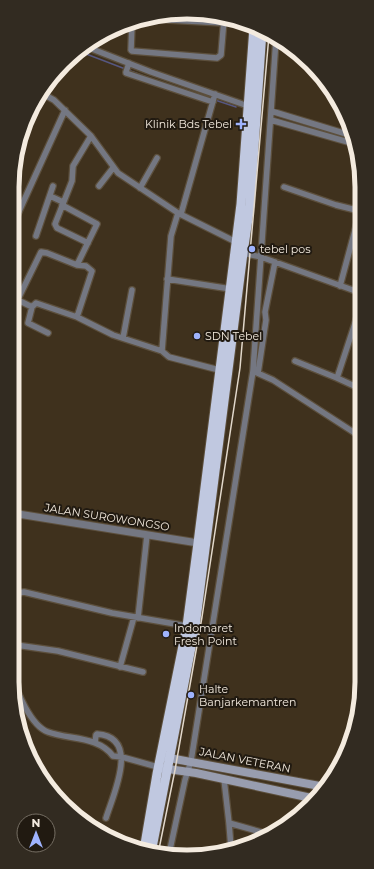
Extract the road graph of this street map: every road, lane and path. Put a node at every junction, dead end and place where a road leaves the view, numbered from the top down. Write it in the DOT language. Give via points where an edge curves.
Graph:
graph roads {
  1 [pos="170,20"];
  2 [pos="213,21"];
  3 [pos="224,23"];
  4 [pos="132,28"];
  5 [pos="254,33"];
  6 [pos="262,36"];
  7 [pos="276,45"];
  8 [pos="91,49"];
  9 [pos="127,67"];
  10 [pos="149,76"];
  11 [pos="164,82"];
  12 [pos="180,87"];
  13 [pos="46,96"];
  14 [pos="214,98"];
  15 [pos="248,106"];
  16 [pos="65,110"];
  17 [pos="271,115"];
  18 [pos="346,134"];
  19 [pos="91,136"];
  20 [pos="348,142"];
  21 [pos="157,158"];
  22 [pos="113,168"];
  23 [pos="54,186"];
  24 [pos="99,186"];
  25 [pos="284,187"];
  26 [pos="140,188"];
  27 [pos="50,196"];
  28 [pos="63,203"];
  29 [pos="355,209"];
  30 [pos="19,211"];
  31 [pos="179,214"];
  32 [pos="36,236"];
  33 [pos="355,236"];
  34 [pos="236,242"];
  35 [pos="88,243"];
  36 [pos="243,253"];
  37 [pos="261,257"];
  38 [pos="274,262"];
  39 [pos="77,265"];
  40 [pos="167,279"];
  41 [pos="340,286"];
  42 [pos="231,289"];
  43 [pos="132,290"];
  44 [pos="19,291"];
  45 [pos="355,291"];
  46 [pos="19,300"];
  47 [pos="32,307"];
  48 [pos="77,317"];
  49 [pos="355,322"];
  50 [pos="48,333"];
  51 [pos="123,338"];
  52 [pos="162,351"];
  53 [pos="294,361"];
  54 [pos="224,372"];
  55 [pos="255,372"];
  56 [pos="337,378"];
  57 [pos="355,386"];
  58 [pos="355,433"];
  59 [pos="19,514"];
  60 [pos="147,535"];
  61 [pos="198,544"];
  62 [pos="19,593"];
  63 [pos="136,618"];
  64 [pos="187,626"];
  65 [pos="19,645"];
  66 [pos="120,667"];
  67 [pos="143,672"];
  68 [pos="19,698"];
  69 [pos="96,740"];
  70 [pos="120,755"];
  71 [pos="165,757"];
  72 [pos="191,761"];
  73 [pos="163,768"];
  74 [pos="188,772"];
  75 [pos="224,779"];
  76 [pos="311,784"];
  77 [pos="319,786"];
  78 [pos="307,797"];
  79 [pos="106,818"];
  80 [pos="229,823"];
  81 [pos="262,832"];
  82 [pos="145,844"];
  83 [pos="231,844"];
  84 [pos="152,846"];
  85 [pos="170,849"];
  1 -- 2 [label="street"];
  3 -- 4 [label="street" via="221,55 217,58 132,51"];
  5 -- 15 [label="highway"];
  6 -- 36 [label="highway" via="250,205"];
  7 -- 17 [label="street"];
  8 -- 9 [label="street"];
  9 -- 10 [label="street"];
  9 -- 10 [label="street" via="126,73"];
  10 -- 11 [label="street"];
  10 -- 11 [label="street"];
  11 -- 12 [label="street"];
  11 -- 12 [label="street"];
  12 -- 14 [label="street"];
  13 -- 16 [label="street"];
  14 -- 15 [label="street"];
  14 -- 31 [label="street"];
  15 -- 34 [label="highway"];
  16 -- 19 [label="street"];
  16 -- 30 [label="street"];
  17 -- 18 [label="street"];
  17 -- 20 [label="street"];
  17 -- 37 [label="street"];
  19 -- 22 [label="street"];
  19 -- 28 [label="street" via="73,166 72,181"];
  21 -- 26 [label="street"];
  22 -- 24 [label="street"];
  22 -- 26 [label="street"];
  23 -- 27 [label="street"];
  25 -- 29 [label="street"];
  26 -- 31 [label="street"];
  27 -- 28 [label="street"];
  27 -- 32 [label="street"];
  28 -- 35 [label="street" via="97,224"];
  28 -- 35 [label="street" via="55,223 56,227"];
  31 -- 34 [label="street"];
  31 -- 40 [label="street" via="171,236"];
  33 -- 41 [label="street"];
  34 -- 42 [label="highway"];
  35 -- 39 [label="street"];
  36 -- 37 [label="street"];
  36 -- 54 [label="highway"];
  37 -- 38 [label="street"];
  37 -- 55 [label="street"];
  38 -- 41 [label="street"];
  38 -- 55 [label="street"];
  39 -- 44 [label="street" via="41,252"];
  39 -- 48 [label="street" via="92,270"];
  40 -- 42 [label="street"];
  40 -- 52 [label="street"];
  41 -- 45 [label="street"];
  42 -- 54 [label="highway"];
  43 -- 51 [label="street"];
  46 -- 47 [label="street"];
  47 -- 48 [label="street" via="36,303"];
  47 -- 50 [label="street" via="28,323"];
  48 -- 51 [label="street"];
  49 -- 56 [label="street"];
  51 -- 52 [label="street"];
  52 -- 54 [label="street" via="169,357"];
  53 -- 56 [label="street"];
  54 -- 61 [label="highway"];
  54 -- 71 [label="highway" via="195,627"];
  55 -- 58 [label="street" via="273,380"];
  55 -- 72 [label="street"];
  56 -- 57 [label="street"];
  59 -- 60 [label="street, JALAN SUROWONGSO"];
  60 -- 61 [label="street, JALAN SUROWONGSO"];
  60 -- 63 [label="street"];
  61 -- 64 [label="highway"];
  62 -- 63 [label="street"];
  63 -- 64 [label="street"];
  63 -- 66 [label="street"];
  64 -- 71 [label="highway"];
  65 -- 66 [label="street" via="58,651"];
  66 -- 67 [label="street"];
  68 -- 69 [label="street" via="39,727 48,732"];
  69 -- 70 [label="street" via="113,756"];
  69 -- 70 [label="street" via="100,734 112,739 118,744"];
  70 -- 73 [label="street"];
  70 -- 79 [label="street" via="119,778"];
  71 -- 72 [label="main road, JALAN VETERAN"];
  71 -- 73 [label="highway"];
  72 -- 74 [label="street"];
  72 -- 76 [label="main road, JALAN VETERAN"];
  73 -- 74 [label="main road, JALAN VETERAN"];
  73 -- 82 [label="highway"];
  73 -- 84 [label="highway"];
  74 -- 75 [label="main road, JALAN VETERAN"];
  74 -- 85 [label="street"];
  75 -- 78 [label="main road, JALAN VETERAN"];
  75 -- 80 [label="street"];
  76 -- 77 [label="main road, JALAN VETERAN"];
  76 -- 78 [label="main road"];
  80 -- 81 [label="street"];
  80 -- 83 [label="street"];
}
